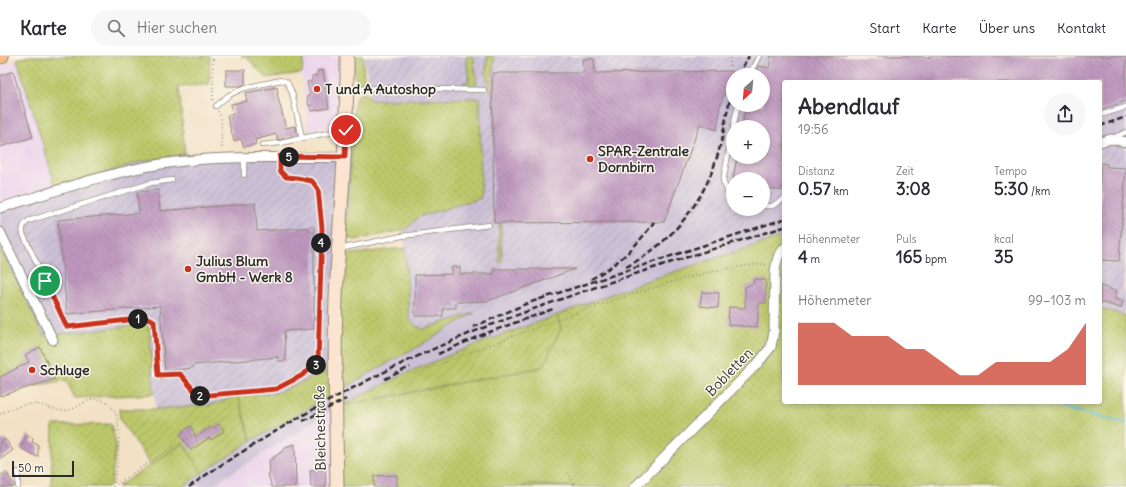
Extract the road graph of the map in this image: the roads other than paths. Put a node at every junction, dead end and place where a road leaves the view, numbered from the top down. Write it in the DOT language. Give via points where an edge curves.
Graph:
graph roads {
  1 [pos="347,56"];
  2 [pos="759,56"];
  3 [pos="753,68"];
  4 [pos="347,89"];
  5 [pos="484,90"];
  6 [pos="216,106"];
  7 [pos="1126,107"];
  8 [pos="1102,114"];
  9 [pos="346,130"];
  10 [pos="1126,132"];
  11 [pos="302,138"];
  12 [pos="1111,139"];
  13 [pos="1102,141"];
  14 [pos="1126,142"];
  15 [pos="262,146"];
  16 [pos="280,156"];
  17 [pos="244,157"];
  18 [pos="345,157"];
  19 [pos="726,164"];
  20 [pos="244,175"];
  21 [pos="172,180"];
  22 [pos="726,188"];
  23 [pos="782,200"];
  24 [pos="770,206"];
  25 [pos="0,208"];
  26 [pos="489,225"];
  27 [pos="0,232"];
  28 [pos="2,244"];
  29 [pos="339,249"];
  30 [pos="782,251"];
  31 [pos="53,340"];
  32 [pos="18,472"];
  33 [pos="18,487"];
  34 [pos="337,487"];
  35 [pos="635,487"];
  1 -- 4 [label="main road, Bleichestraße"];
  2 -- 3 [label="lane"];
  4 -- 5 [label="lane"];
  4 -- 9 [label="main road, Bleichestraße"];
  6 -- 11 [label="lane" via="229,95 244,88 281,80 287,82"];
  7 -- 8 [label="lane"];
  9 -- 11 [label="lane"];
  9 -- 18 [label="main road, Bleichestraße"];
  10 -- 12 [label="lane"];
  11 -- 15 [label="lane"];
  12 -- 13 [label="street"];
  12 -- 14 [label="street"];
  16 -- 17 [label="street"];
  16 -- 18 [label="street"];
  16 -- 21 [label="lane" via="280,171 286,177 312,181 318,189 322,228 318,363 301,376 276,389 199,396 180,374 158,375 155,326 151,319 67,327 23,234 24,224 151,183"];
  17 -- 20 [label="lane"];
  17 -- 25 [label="street" via="154,165 113,174"];
  18 -- 29 [label="main road, Bleichestraße"];
  19 -- 22 [label="lane" via="723,181"];
  23 -- 24 [label="lane"];
  26 -- 29 [label="lane" via="402,236"];
  27 -- 28 [label="street"];
  28 -- 31 [label="street"];
  29 -- 34 [label="main road, Bleichestraße" via="335,371"];
  30 -- 35 [label="street, Bobletten" via="775,270 774,331 771,347"];
  32 -- 33 [label="lane"];
}
